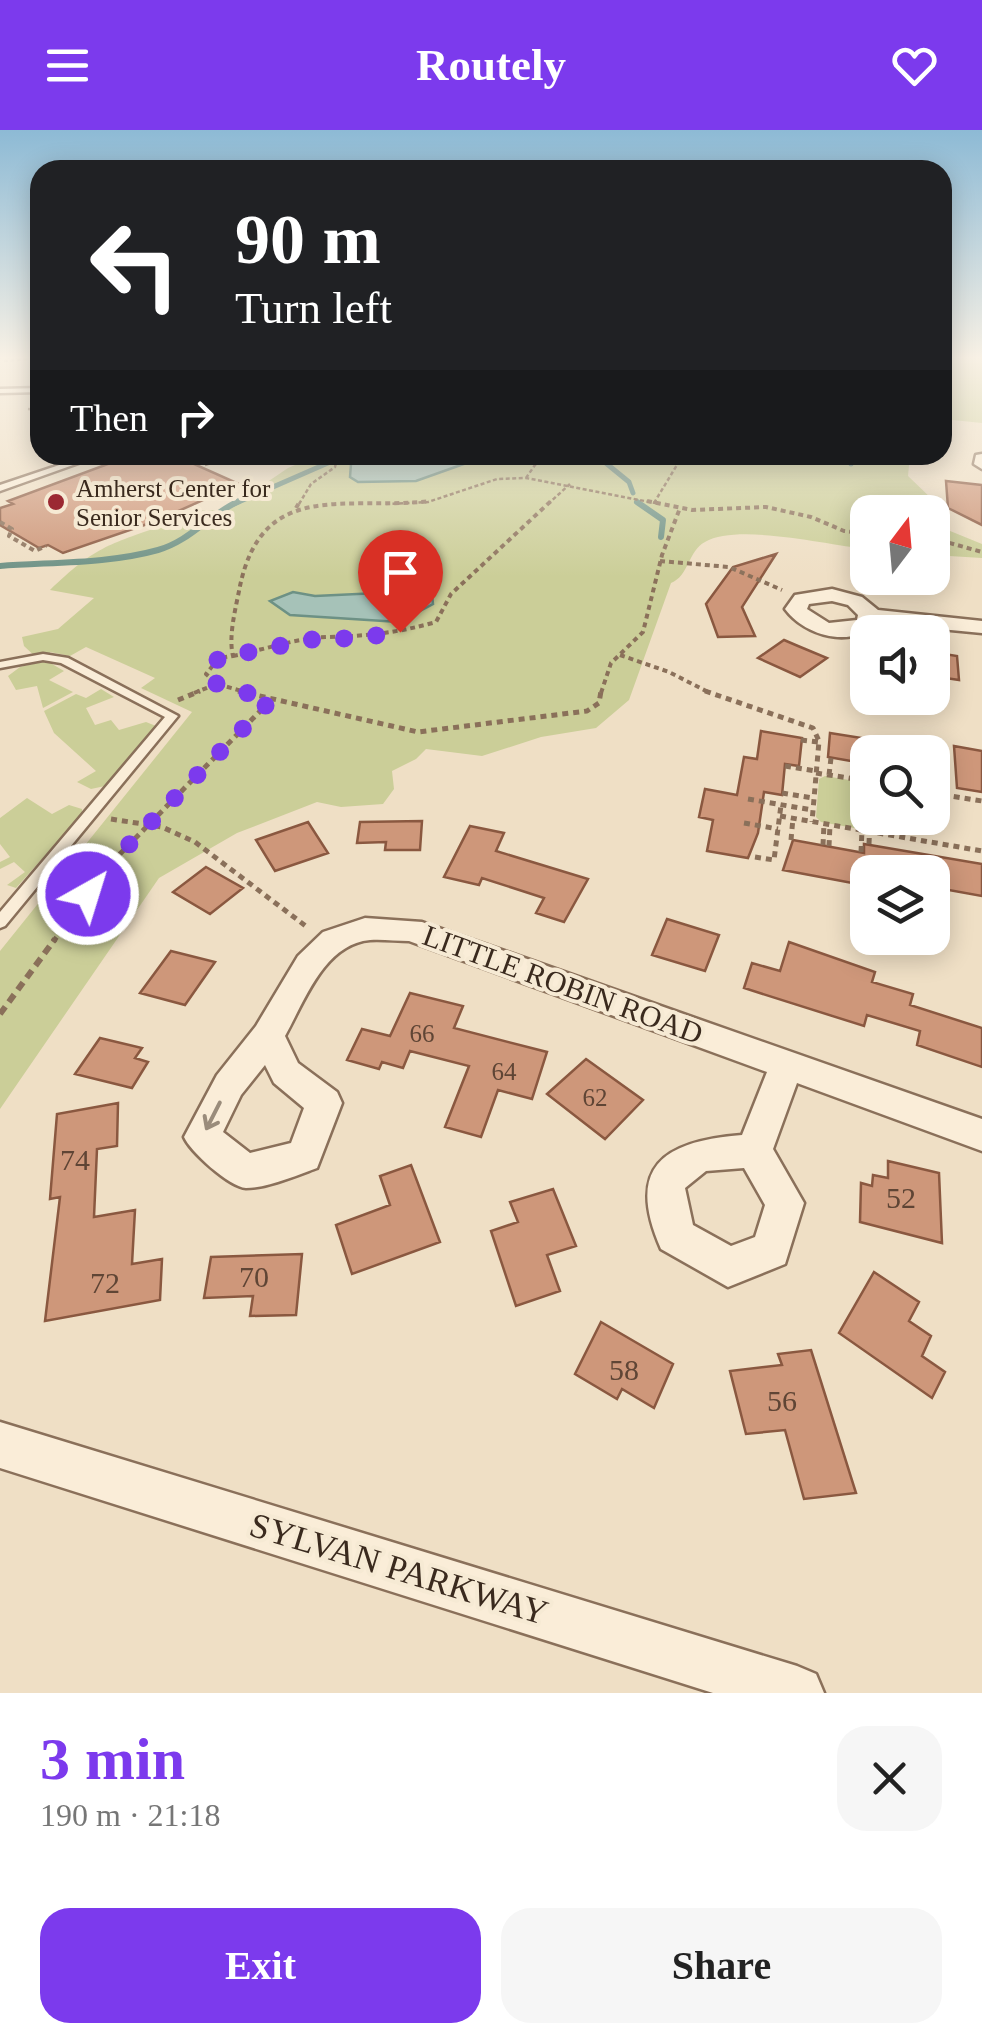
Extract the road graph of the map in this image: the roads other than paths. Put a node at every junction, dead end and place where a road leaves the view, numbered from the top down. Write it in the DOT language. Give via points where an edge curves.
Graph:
graph roads {
  1 [pos="68,465"];
  2 [pos="0,488"];
  3 [pos="869,616"];
  4 [pos="950,624"];
  5 [pos="982,627"];
  6 [pos="0,666"];
  7 [pos="0,922"];
  8 [pos="268,1036"];
  9 [pos="787,1065"];
  10 [pos="982,1135"];
  11 [pos="754,1151"];
  12 [pos="0,1445"];
  13 [pos="797,1693"];
  1 -- 2 [label="lane"];
  3 -- 3 [label="street" via="860,628 826,629 796,609 802,599 820,594 844,597"];
  4 -- 5 [label="street"];
  6 -- 7 [label="lane" via="44,656 64,660 172,716"];
  8 -- 9 [label="street, LITTLE ROBIN ROAD" via="309,964 334,940 365,929 411,930"];
  9 -- 10 [label="street, LITTLE ROBIN ROAD"];
  9 -- 11 [label="street"];
  12 -- 13 [label="street, SYLVAN PARKWAY"];
}
